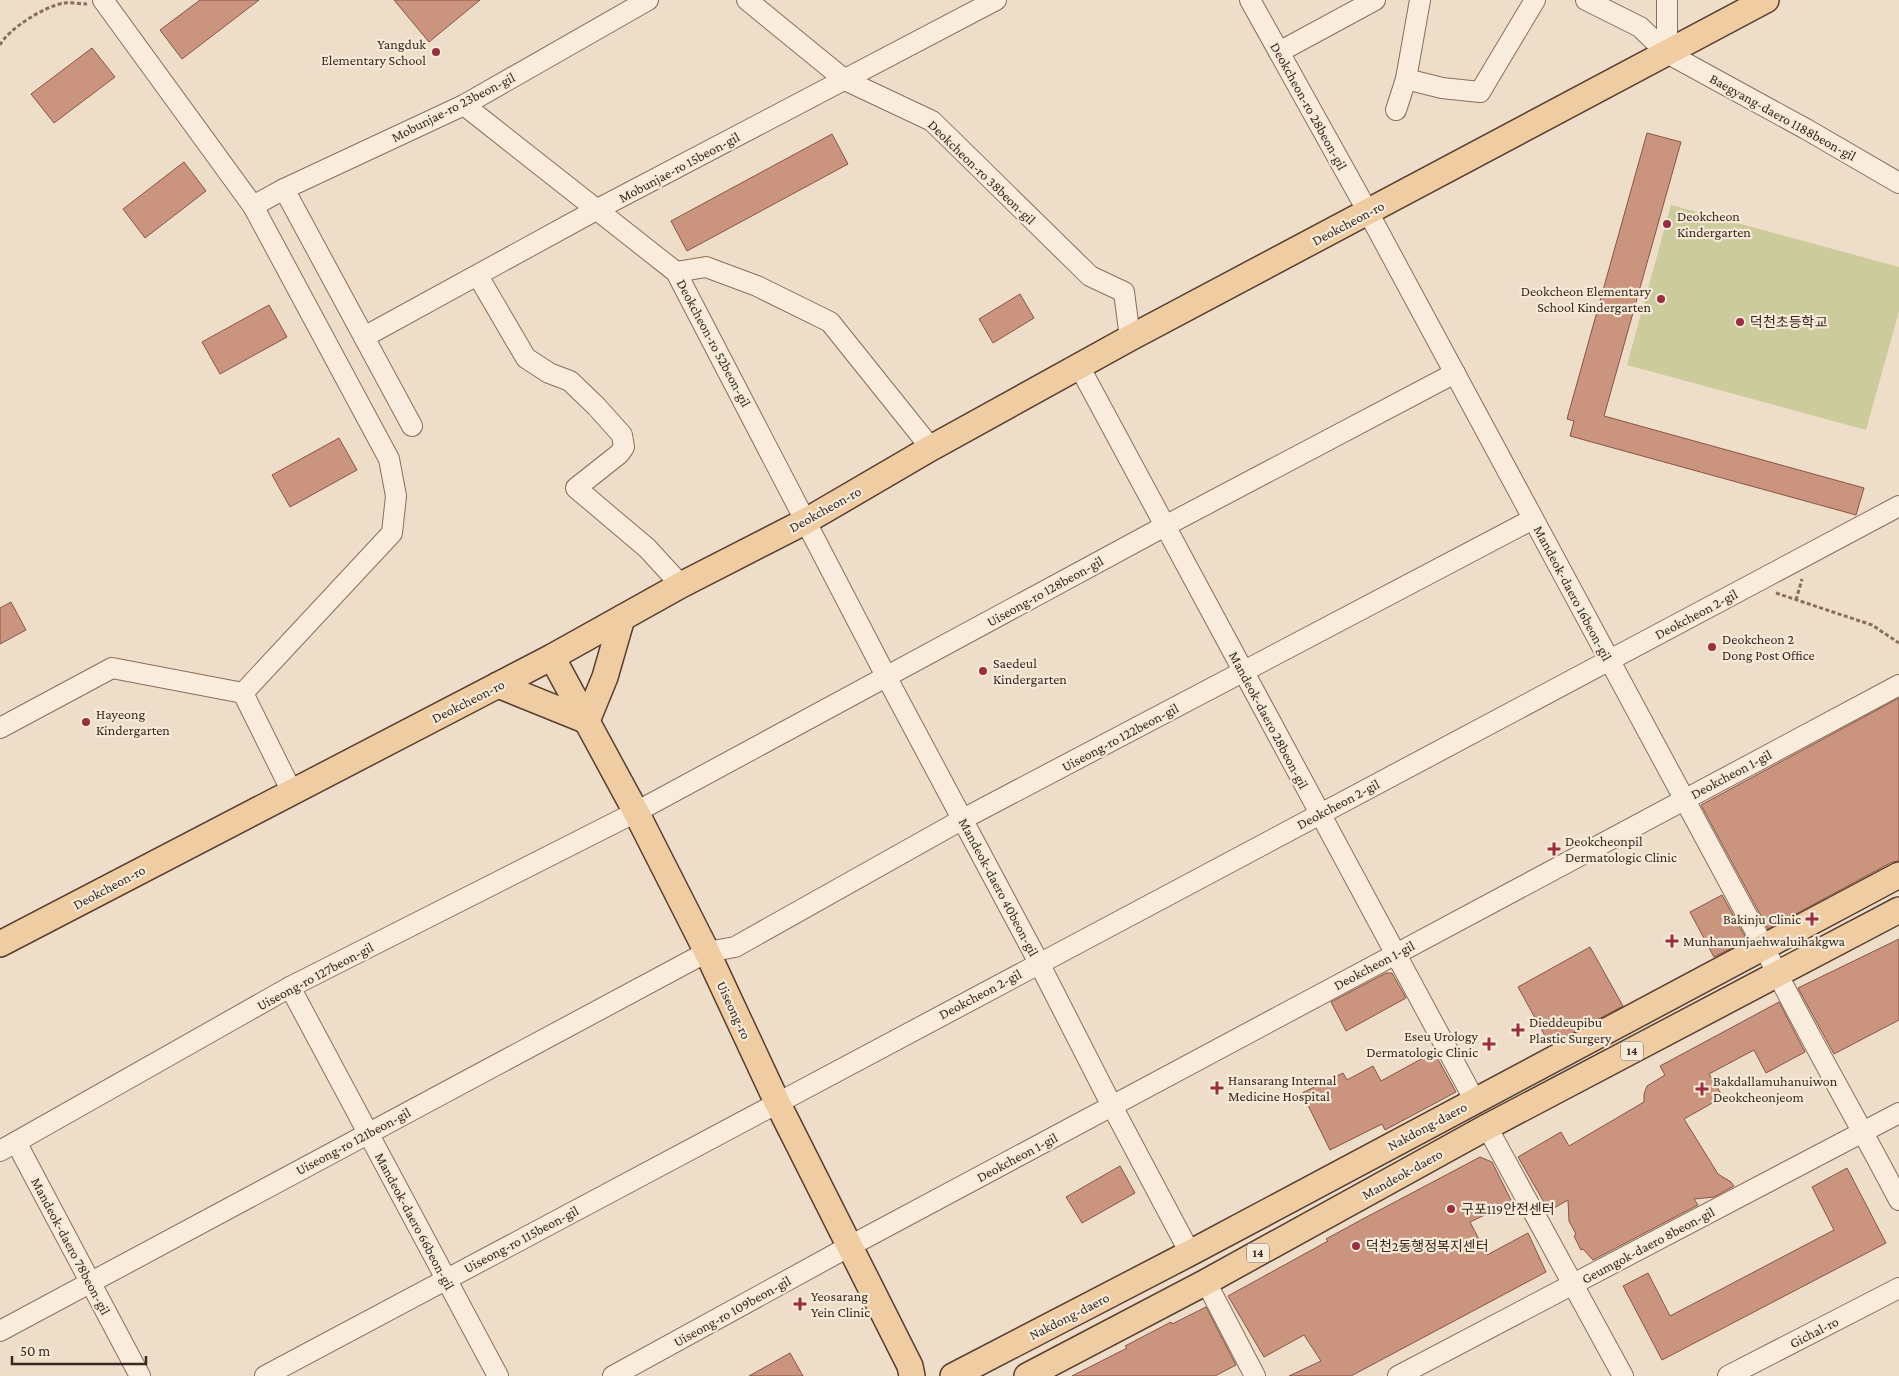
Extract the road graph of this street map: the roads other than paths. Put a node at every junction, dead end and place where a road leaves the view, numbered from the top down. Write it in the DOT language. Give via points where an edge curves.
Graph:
graph roads {
  1 [pos="648,0"];
  2 [pos="747,0"];
  3 [pos="996,0"];
  4 [pos="1250,0"];
  5 [pos="1375,0"];
  6 [pos="1420,0"];
  7 [pos="1535,0"];
  8 [pos="1586,0"];
  9 [pos="1667,0"];
  10 [pos="1766,0"];
  11 [pos="105,3"];
  12 [pos="1279,52"];
  13 [pos="1666,53"];
  14 [pos="1406,79"];
  15 [pos="846,80"];
  16 [pos="464,105"];
  17 [pos="1396,110"];
  18 [pos="1899,183"];
  19 [pos="284,189"];
  20 [pos="253,206"];
  21 [pos="596,210"];
  22 [pos="1368,212"];
  23 [pos="676,272"];
  24 [pos="478,276"];
  25 [pos="364,336"];
  26 [pos="1130,338"];
  27 [pos="1079,366"];
  28 [pos="1455,373"];
  29 [pos="412,426"];
  30 [pos="931,448"];
  31 [pos="1899,506"];
  32 [pos="1534,519"];
  33 [pos="806,521"];
  34 [pos="1165,526"];
  35 [pos="681,585"];
  36 [pos="622,618"];
  37 [pos="552,657"];
  38 [pos="1610,660"];
  39 [pos="1243,672"];
  40 [pos="887,678"];
  41 [pos="498,685"];
  42 [pos="1899,685"];
  43 [pos="243,693"];
  44 [pos="586,721"];
  45 [pos="0,728"];
  46 [pos="292,792"];
  47 [pos="1685,799"];
  48 [pos="636,812"];
  49 [pos="1320,814"];
  50 [pos="963,820"];
  51 [pos="1899,875"];
  52 [pos="1899,910"];
  53 [pos="0,944"];
  54 [pos="1764,947"];
  55 [pos="707,952"];
  56 [pos="1395,954"];
  57 [pos="1039,963"];
  58 [pos="1777,974"];
  59 [pos="290,988"];
  60 [pos="1475,1101"];
  61 [pos="777,1102"];
  62 [pos="1112,1106"];
  63 [pos="1899,1113"];
  64 [pos="1487,1127"];
  65 [pos="1864,1132"];
  66 [pos="368,1133"];
  67 [pos="8,1146"];
  68 [pos="1899,1200"];
  69 [pos="850,1246"];
  70 [pos="1190,1253"];
  71 [pos="446,1279"];
  72 [pos="90,1282"];
  73 [pos="1206,1282"];
  74 [pos="1573,1284"];
  75 [pos="1899,1288"];
  76 [pos="0,1331"];
  77 [pos="914,1373"];
  78 [pos="140,1376"];
  79 [pos="265,1376"];
  80 [pos="498,1376"];
  81 [pos="613,1376"];
  82 [pos="953,1376"];
  83 [pos="1027,1376"];
  84 [pos="1255,1376"];
  85 [pos="1398,1376"];
  86 [pos="1623,1376"];
  87 [pos="1728,1376"];
  1 -- 16 [label="street, Mobunjae-ro 23beon-gil"];
  2 -- 15 [label="street, Deokcheon-ro 38beon-gil"];
  3 -- 15 [label="street, Mobunjae-ro 15beon-gil"];
  4 -- 12 [label="street, Deokcheon-ro 28beon-gil"];
  5 -- 12 [label="street"];
  6 -- 14 [label="street"];
  7 -- 14 [label="street" via="1480,92 1442,88"];
  8 -- 13 [label="street, Baegyang-daero 1188beon-gil" via="1640,27"];
  9 -- 13 [label="street"];
  10 -- 13 [label="main road, Deokcheon-ro"];
  11 -- 20 [label="street"];
  12 -- 22 [label="street, Deokcheon-ro 28beon-gil"];
  13 -- 18 [label="street, Baegyang-daero 1188beon-gil"];
  13 -- 22 [label="main road, Deokcheon-ro"];
  14 -- 17 [label="street"];
  15 -- 21 [label="street, Mobunjae-ro 15beon-gil"];
  15 -- 26 [label="street, Deokcheon-ro 38beon-gil" via="932,121 1090,276 1124,292"];
  16 -- 19 [label="street, Mobunjae-ro 23beon-gil"];
  16 -- 21 [label="street, Deokcheon-ro 52beon-gil"];
  19 -- 20 [label="street, Mobunjae-ro 23beon-gil"];
  19 -- 25 [label="street"];
  20 -- 43 [label="street" via="389,459 396,496 392,533"];
  21 -- 23 [label="street, Deokcheon-ro 52beon-gil"];
  21 -- 24 [label="street, Mobunjae-ro 15beon-gil"];
  22 -- 26 [label="main road, Deokcheon-ro"];
  22 -- 28 [label="street, Mandeok-daero 16beon-gil"];
  23 -- 30 [label="street" via="706,267 757,286 830,322"];
  23 -- 33 [label="street, Deokcheon-ro 52beon-gil"];
  24 -- 25 [label="street, Mobunjae-ro 15beon-gil"];
  24 -- 35 [label="street" via="526,358 549,373 570,381 622,435 624,447 619,454 576,488 647,548"];
  25 -- 29 [label="street"];
  26 -- 27 [label="main road, Deokcheon-ro"];
  27 -- 30 [label="main road, Deokcheon-ro"];
  27 -- 34 [label="street, Mandeok-daero 28beon-gil"];
  28 -- 32 [label="street, Mandeok-daero 16beon-gil"];
  28 -- 34 [label="street, Uiseong-ro 128beon-gil"];
  30 -- 33 [label="main road, Deokcheon-ro"];
  31 -- 38 [label="street, Deokcheon 2-gil"];
  32 -- 38 [label="street, Mandeok-daero 16beon-gil"];
  32 -- 39 [label="street, Uiseong-ro 122beon-gil"];
  33 -- 35 [label="main road, Deokcheon-ro"];
  33 -- 40 [label="street, Mandeok-daero 40beon-gil"];
  34 -- 39 [label="street, Mandeok-daero 28beon-gil"];
  34 -- 40 [label="street, Uiseong-ro 128beon-gil"];
  35 -- 36 [label="main road, Deokcheon-ro"];
  36 -- 37 [label="main road, Deokcheon-ro"];
  36 -- 44 [label="main road" via="605,676"];
  37 -- 41 [label="main road, Deokcheon-ro"];
  37 -- 44 [label="main road, Uiseong-ro"];
  38 -- 47 [label="street, Mandeok-daero 16beon-gil"];
  38 -- 49 [label="street, Deokcheon 2-gil"];
  39 -- 49 [label="street, Mandeok-daero 28beon-gil"];
  39 -- 50 [label="street, Uiseong-ro 122beon-gil"];
  40 -- 48 [label="street, Uiseong-ro 128beon-gil"];
  40 -- 50 [label="street, Mandeok-daero 40beon-gil"];
  41 -- 44 [label="main road"];
  41 -- 46 [label="main road, Deokcheon-ro"];
  42 -- 47 [label="street, Deokcheon 1-gil"];
  43 -- 45 [label="street" via="112,668"];
  43 -- 46 [label="street"];
  44 -- 48 [label="main road, Uiseong-ro"];
  46 -- 53 [label="main road, Deokcheon-ro"];
  47 -- 54 [label="street, Mandeok-daero 16beon-gil"];
  47 -- 56 [label="street, Deokcheon 1-gil"];
  48 -- 55 [label="main road, Uiseong-ro"];
  48 -- 59 [label="street, Uiseong-ro 127beon-gil"];
  49 -- 56 [label="street, Mandeok-daero 28beon-gil"];
  49 -- 57 [label="street, Deokcheon 2-gil"];
  50 -- 55 [label="street, Uiseong-ro 122beon-gil" via="735,947"];
  50 -- 57 [label="street, Mandeok-daero 40beon-gil"];
  51 -- 54 [label="main road, Nakdong-daero"];
  52 -- 58 [label="main road, Mandeok-daero"];
  54 -- 58 [label="street, Mandeok-daero 16beon-gil"];
  54 -- 60 [label="main road, Nakdong-daero"];
  55 -- 61 [label="main road, Uiseong-ro"];
  55 -- 66 [label="street, Uiseong-ro 121beon-gil"];
  56 -- 60 [label="street, Mandeok-daero 28beon-gil"];
  56 -- 62 [label="street, Deokcheon 1-gil"];
  57 -- 61 [label="street, Deokcheon 2-gil"];
  57 -- 62 [label="street, Mandeok-daero 40beon-gil"];
  58 -- 64 [label="main road, Mandeok-daero / 14"];
  58 -- 65 [label="street, Mandeok-daero 16beon-gil"];
  59 -- 66 [label="street, Mandeok-daero 66beon-gil"];
  59 -- 67 [label="street, Uiseong-ro 127beon-gil"];
  60 -- 70 [label="main road, Nakdong-daero"];
  61 -- 69 [label="main road, Uiseong-ro"];
  61 -- 71 [label="street, Uiseong-ro 115beon-gil"];
  62 -- 69 [label="street, Deokcheon 1-gil"];
  62 -- 70 [label="street, Mandeok-daero 40beon-gil"];
  63 -- 65 [label="street, Geumgok-daero 8beon-gil"];
  64 -- 73 [label="main road, Mandeok-daero / 14"];
  64 -- 74 [label="street"];
  65 -- 68 [label="street, Mandeok-daero 16beon-gil"];
  65 -- 74 [label="street, Geumgok-daero 8beon-gil"];
  66 -- 71 [label="street, Mandeok-daero 66beon-gil"];
  66 -- 72 [label="street, Uiseong-ro 121beon-gil"];
  67 -- 72 [label="street, Mandeok-daero 78beon-gil"];
  69 -- 77 [label="main road, Uiseong-ro"];
  69 -- 81 [label="street, Uiseong-ro 109beon-gil"];
  70 -- 82 [label="main road, Nakdong-daero"];
  71 -- 79 [label="street, Uiseong-ro 115beon-gil"];
  71 -- 80 [label="street, Mandeok-daero 66beon-gil"];
  72 -- 76 [label="street, Uiseong-ro 121beon-gil"];
  72 -- 78 [label="street, Mandeok-daero 78beon-gil"];
  73 -- 83 [label="main road, Mandeok-daero / 14"];
  73 -- 84 [label="street"];
  74 -- 85 [label="street, Geumgok-daero 8beon-gil"];
  74 -- 86 [label="street"];
  75 -- 87 [label="street, Gichal-ro"];
}
